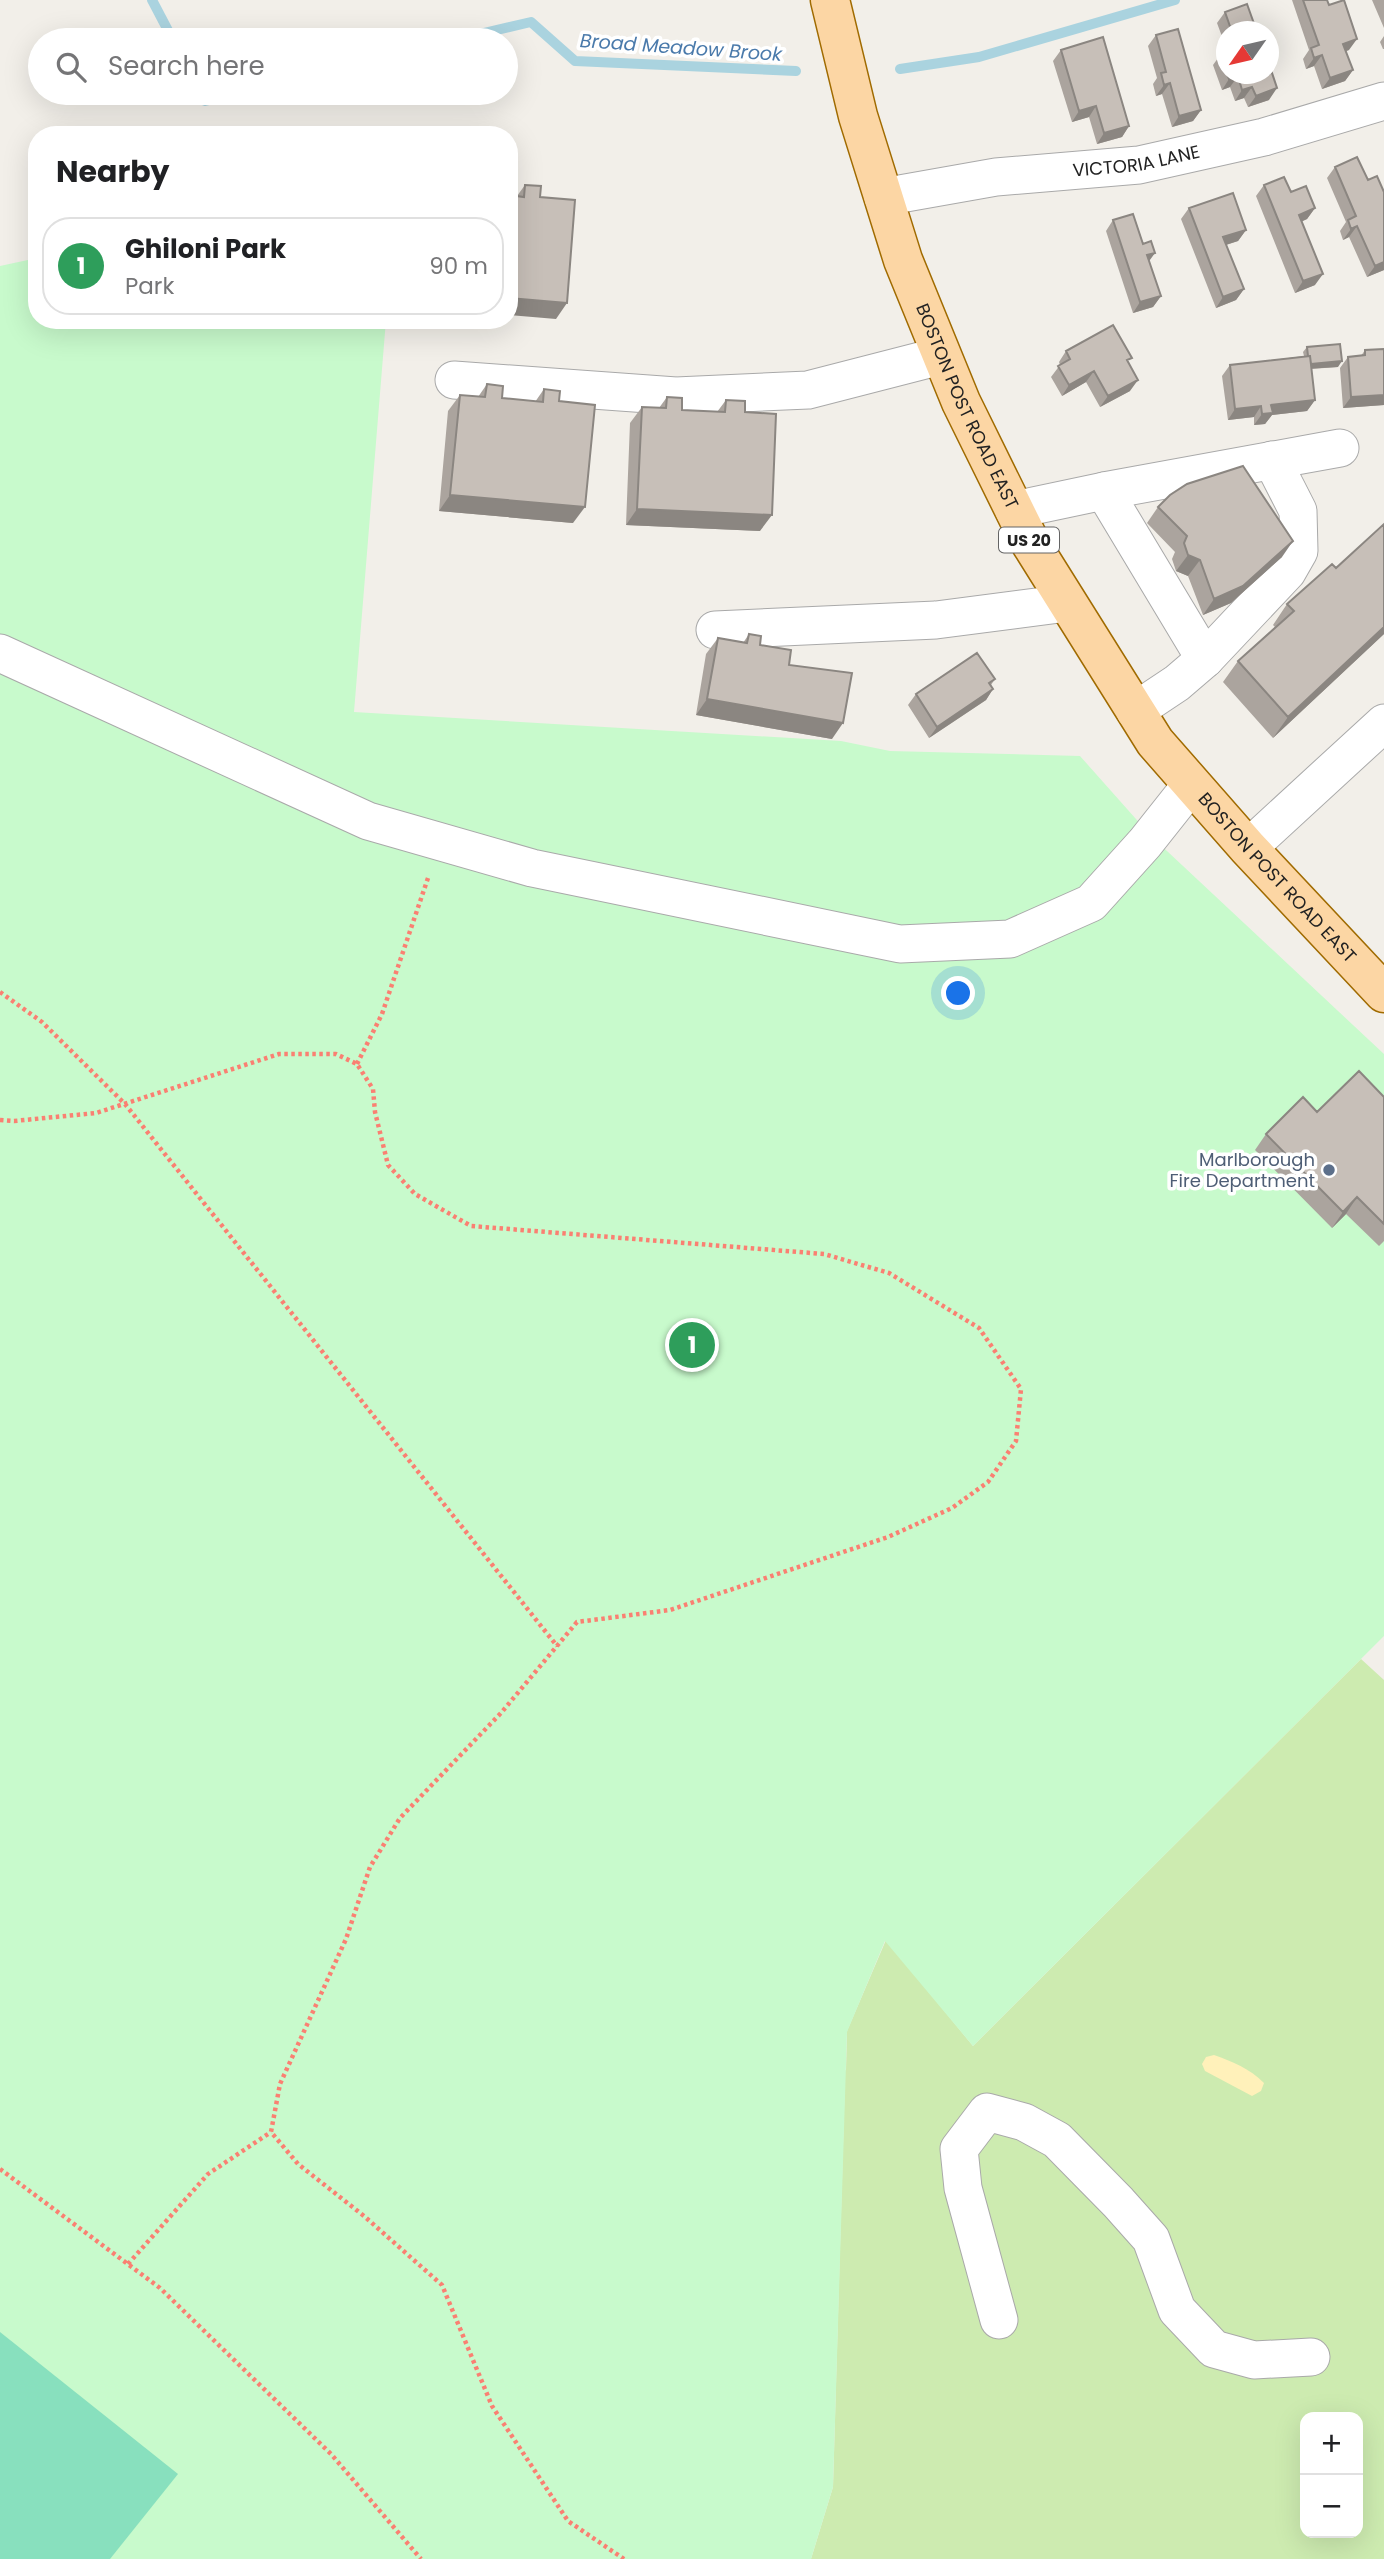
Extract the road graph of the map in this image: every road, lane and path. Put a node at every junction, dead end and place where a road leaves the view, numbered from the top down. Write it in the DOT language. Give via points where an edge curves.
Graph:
graph roads {
  1 [pos="830,0"];
  2 [pos="1384,101"];
  3 [pos="883,197"];
  4 [pos="940,356"];
  5 [pos="454,380"];
  6 [pos="1340,448"];
  7 [pos="1272,460"];
  8 [pos="1104,491"];
  9 [pos="1014,510"];
  10 [pos="1067,603"];
  11 [pos="715,630"];
  12 [pos="0,653"];
  13 [pos="1205,659"];
  14 [pos="1135,711"];
  15 [pos="1384,723"];
  16 [pos="1191,785"];
  17 [pos="442,843"];
  18 [pos="1248,848"];
  19 [pos="0,992"];
  20 [pos="1384,993"];
  21 [pos="358,1064"];
  22 [pos="125,1104"];
  23 [pos="0,1120"];
  24 [pos="557,1646"];
  25 [pos="271,2132"];
  26 [pos="0,2169"];
  27 [pos="128,2264"];
  28 [pos="999,2320"];
  29 [pos="1311,2357"];
  30 [pos="421,2559"];
  31 [pos="624,2559"];
  1 -- 3 [label="main road, BOSTON POST ROAD EAST / US 20"];
  2 -- 3 [label="street, VICTORIA LANE" via="1264,136 1139,165 996,177"];
  3 -- 4 [label="main road, BOSTON POST ROAD EAST / US 20"];
  4 -- 5 [label="street" via="808,390 676,396"];
  4 -- 9 [label="main road, BOSTON POST ROAD EAST / US 20"];
  6 -- 7 [label="street"];
  7 -- 8 [label="street"];
  7 -- 13 [label="street" via="1298,511 1298,551 1287,572"];
  8 -- 9 [label="street"];
  8 -- 13 [label="street"];
  9 -- 10 [label="main road, BOSTON POST ROAD EAST / US 20"];
  10 -- 11 [label="street" via="936,620"];
  10 -- 14 [label="main road, BOSTON POST ROAD EAST / US 20"];
  12 -- 17 [label="street" via="368,821"];
  13 -- 14 [label="street"];
  14 -- 16 [label="main road, BOSTON POST ROAD EAST / US 20"];
  15 -- 18 [label="street"];
  16 -- 17 [label="street" via="1091,904 1010,939 900,944 532,868"];
  16 -- 18 [label="main road, BOSTON POST ROAD EAST / US 20"];
  17 -- 21 [label="path" via="382,1014"];
  18 -- 20 [label="main road, BOSTON POST ROAD EAST / US 20"];
  19 -- 22 [label="path" via="42,1022"];
  21 -- 22 [label="path" via="335,1054 279,1054"];
  21 -- 24 [label="path" via="373,1089 388,1165 415,1194 471,1226 824,1254 889,1273 979,1328 1021,1389 1016,1441 988,1482 952,1508 888,1537 670,1610 577,1622"];
  22 -- 23 [label="path" via="96,1113"];
  22 -- 24 [label="path"];
  24 -- 25 [label="path" via="501,1713 400,1818 370,1867 346,1939 280,2084"];
  25 -- 27 [label="path" via="208,2174"];
  25 -- 31 [label="path" via="298,2164 442,2285 492,2406 568,2521"];
  26 -- 27 [label="path"];
  27 -- 30 [label="path" via="160,2288 331,2454"];
  28 -- 29 [label="street" via="963,2188 959,2150 987,2112 1024,2122 1057,2140 1118,2202 1151,2239 1177,2310 1214,2349 1254,2360"];
}
